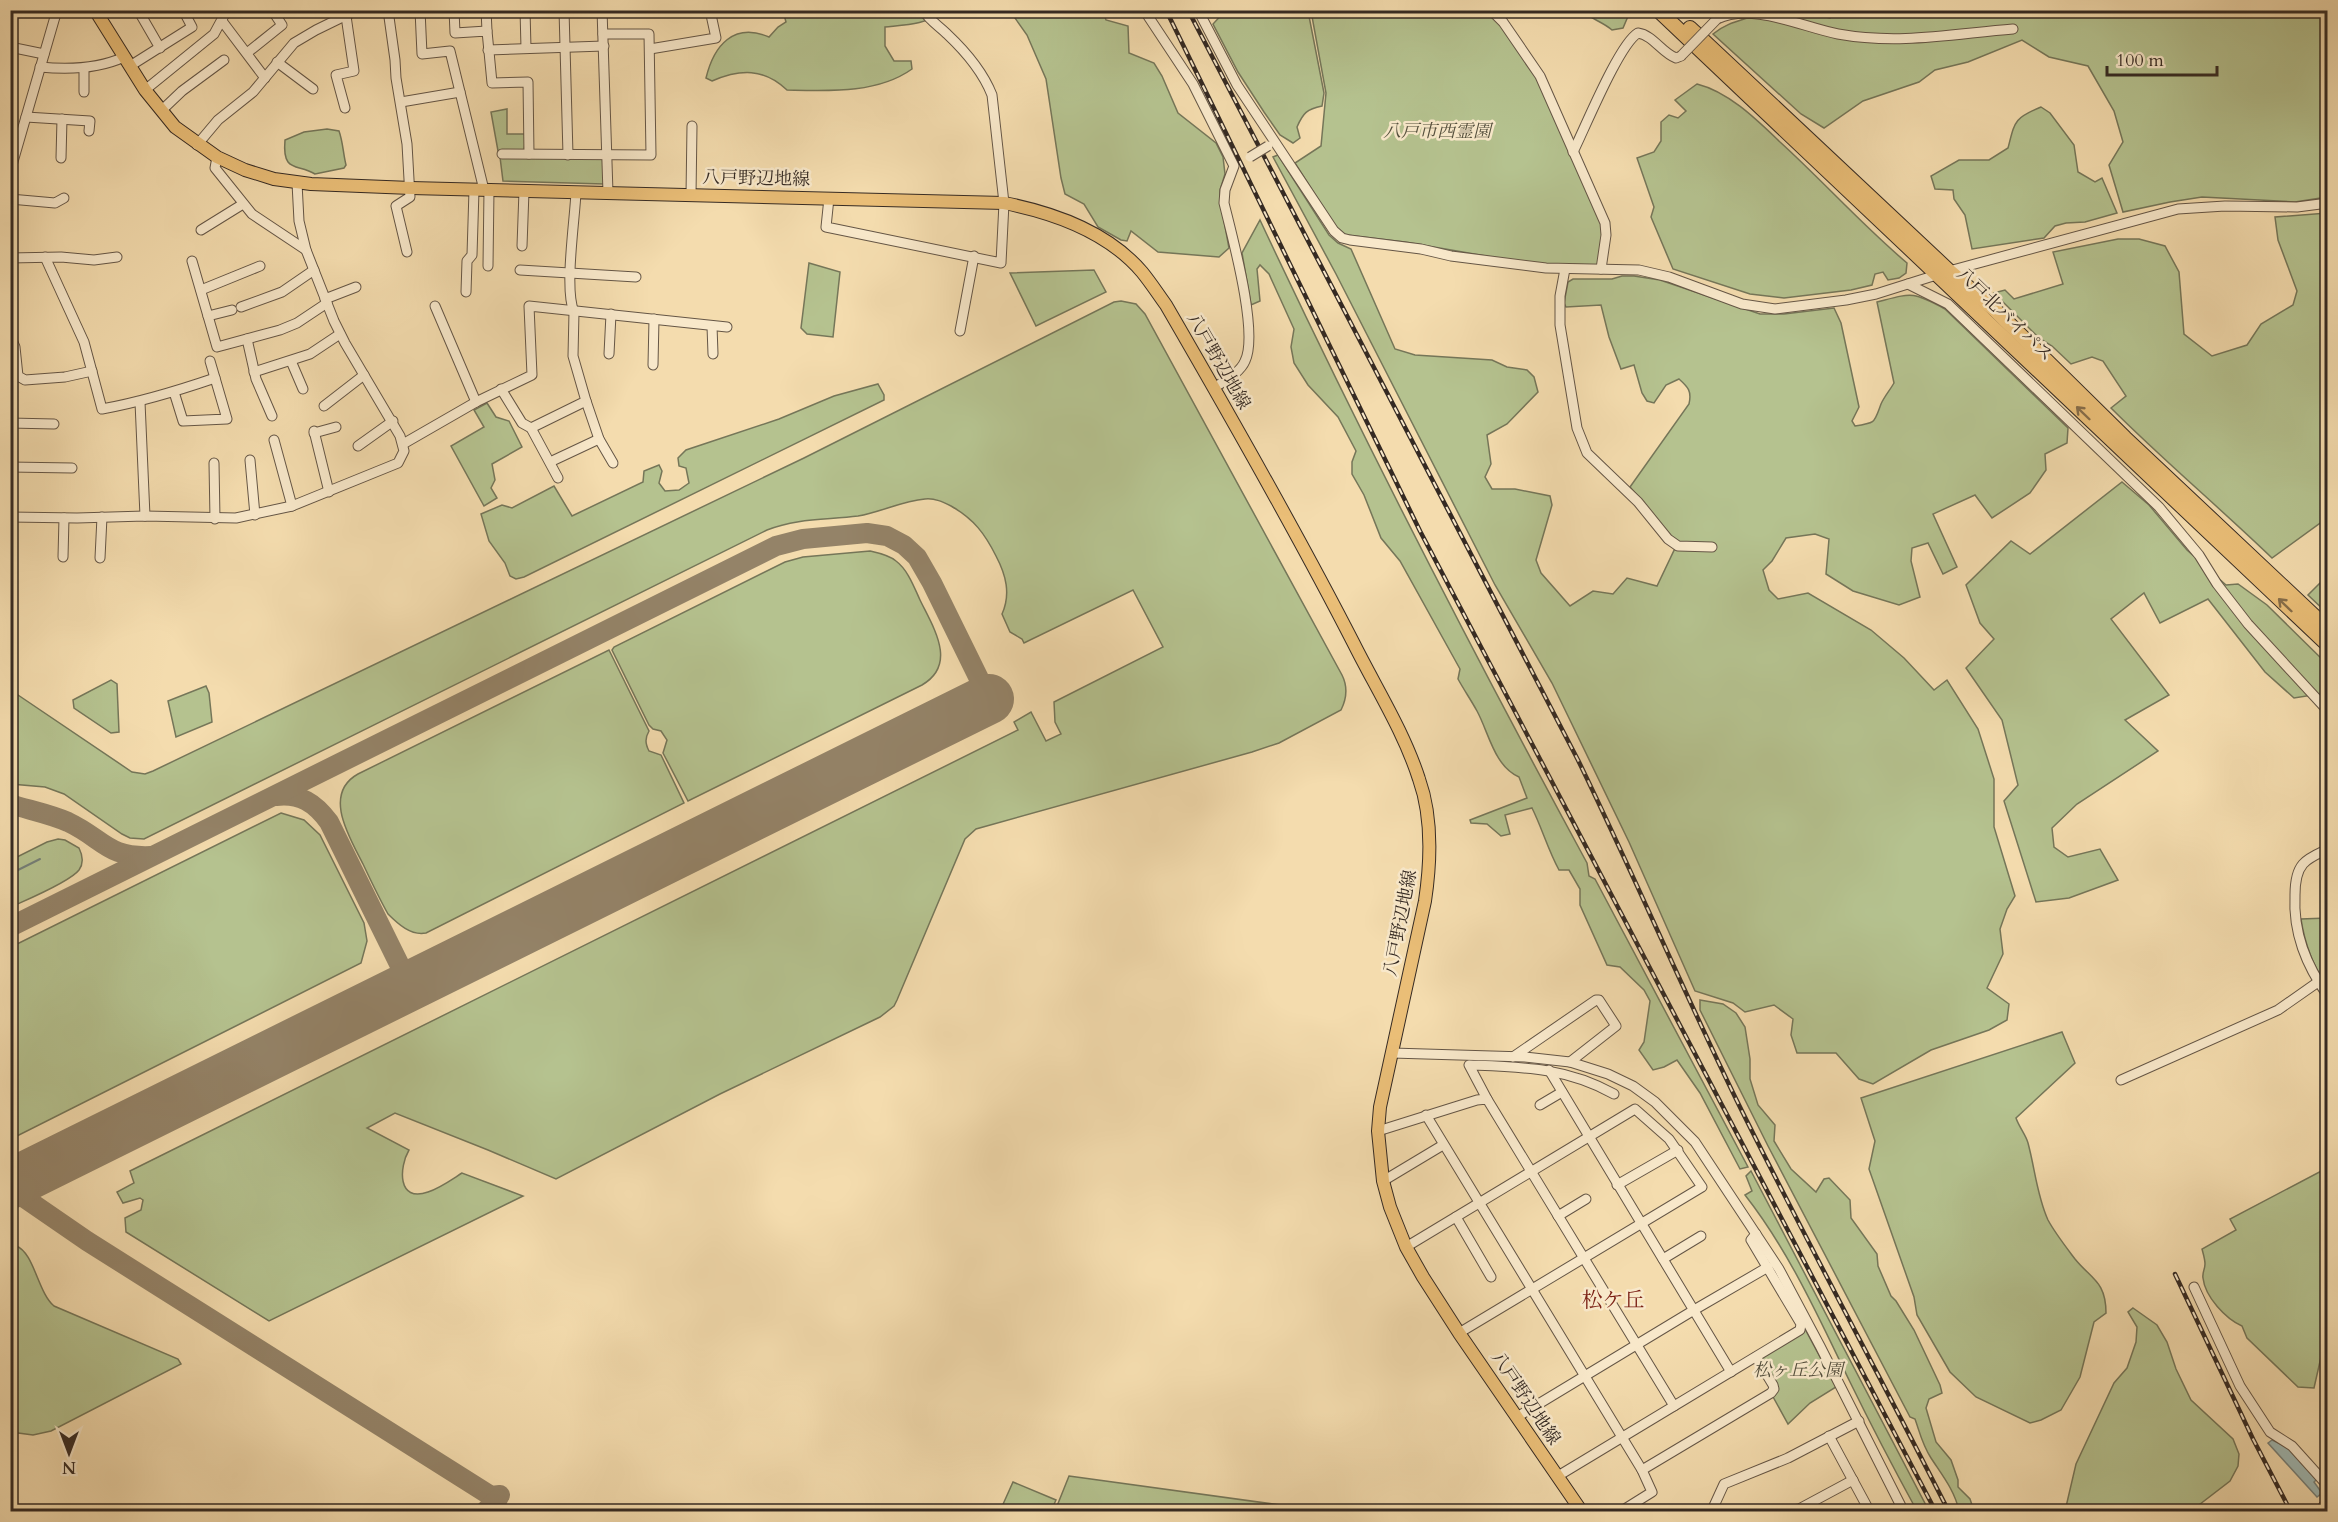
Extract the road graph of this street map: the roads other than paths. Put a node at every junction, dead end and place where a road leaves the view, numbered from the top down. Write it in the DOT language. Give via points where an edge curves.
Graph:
graph roads {
  1 [pos="57,10"];
  2 [pos="138,10"];
  3 [pos="183,10"];
  4 [pos="272,10"];
  5 [pos="357,10"];
  6 [pos="388,10"];
  7 [pos="420,10"];
  8 [pos="454,10"];
  9 [pos="486,10"];
  10 [pos="525,10"];
  11 [pos="564,10"];
  12 [pos="602,10"];
  13 [pos="710,10"];
  14 [pos="923,10"];
  15 [pos="1144,10"];
  16 [pos="1198,10"];
  17 [pos="1491,10"];
  18 [pos="1658,10"];
  19 [pos="1671,10"];
  20 [pos="227,11"];
  21 [pos="99,12"];
  22 [pos="1745,12"];
  23 [pos="346,16"];
  24 [pos="222,21"];
  25 [pos="2013,29"];
  26 [pos="487,31"];
  27 [pos="603,34"];
  28 [pos="604,46"];
  29 [pos="10,47"];
  30 [pos="564,47"];
  31 [pos="160,48"];
  32 [pos="526,48"];
  33 [pos="650,49"];
  34 [pos="488,50"];
  35 [pos="247,53"];
  36 [pos="44,54"];
  37 [pos="224,60"];
  38 [pos="127,62"];
  39 [pos="277,62"];
  40 [pos="40,67"];
  41 [pos="84,68"];
  42 [pos="265,78"];
  43 [pos="313,89"];
  44 [pos="145,90"];
  45 [pos="84,92"];
  46 [pos="460,92"];
  47 [pos="401,102"];
  48 [pos="345,108"];
  49 [pos="161,111"];
  50 [pos="26,117"];
  51 [pos="62,119"];
  52 [pos="692,126"];
  53 [pos="89,131"];
  54 [pos="1272,143"];
  55 [pos="197,145"];
  56 [pos="1573,152"];
  57 [pos="502,154"];
  58 [pos="529,154"];
  59 [pos="568,155"];
  60 [pos="607,156"];
  61 [pos="61,158"];
  62 [pos="217,158"];
  63 [pos="12,159"];
  64 [pos="1234,166"];
  65 [pos="10,172"];
  66 [pos="297,183"];
  67 [pos="411,188"];
  68 [pos="483,190"];
  69 [pos="524,191"];
  70 [pos="576,192"];
  71 [pos="608,193"];
  72 [pos="691,195"];
  73 [pos="64,198"];
  74 [pos="829,198"];
  75 [pos="10,199"];
  76 [pos="1004,203"];
  77 [pos="2328,203"];
  78 [pos="243,204"];
  79 [pos="201,230"];
  80 [pos="522,246"];
  81 [pos="306,250"];
  82 [pos="407,252"];
  83 [pos="974,256"];
  84 [pos="45,257"];
  85 [pos="117,257"];
  86 [pos="10,258"];
  87 [pos="192,261"];
  88 [pos="260,266"];
  89 [pos="488,266"];
  90 [pos="1565,269"];
  91 [pos="1601,269"];
  92 [pos="314,270"];
  93 [pos="520,270"];
  94 [pos="1943,273"];
  95 [pos="571,274"];
  96 [pos="636,277"];
  97 [pos="1908,284"];
  98 [pos="356,287"];
  99 [pos="201,290"];
  100 [pos="466,292"];
  101 [pos="326,301"];
  102 [pos="435,306"];
  103 [pos="573,309"];
  104 [pos="611,314"];
  105 [pos="208,316"];
  106 [pos="654,319"];
  107 [pos="712,326"];
  108 [pos="727,327"];
  109 [pos="960,331"];
  110 [pos="340,334"];
  111 [pos="10,335"];
  112 [pos="247,339"];
  113 [pos="609,354"];
  114 [pos="713,354"];
  115 [pos="210,361"];
  116 [pos="291,361"];
  117 [pos="653,365"];
  118 [pos="92,371"];
  119 [pos="254,372"];
  120 [pos="364,375"];
  121 [pos="214,378"];
  122 [pos="1214,388"];
  123 [pos="303,389"];
  124 [pos="501,389"];
  125 [pos="174,392"];
  126 [pos="586,401"];
  127 [pos="140,402"];
  128 [pos="476,402"];
  129 [pos="324,406"];
  130 [pos="272,416"];
  131 [pos="393,421"];
  132 [pos="10,423"];
  133 [pos="54,424"];
  134 [pos="336,427"];
  135 [pos="531,428"];
  136 [pos="599,439"];
  137 [pos="274,440"];
  138 [pos="403,444"];
  139 [pos="358,446"];
  140 [pos="250,460"];
  141 [pos="550,462"];
  142 [pos="214,463"];
  143 [pos="613,463"];
  144 [pos="10,467"];
  145 [pos="72,468"];
  146 [pos="558,478"];
  147 [pos="329,492"];
  148 [pos="292,506"];
  149 [pos="255,515"];
  150 [pos="145,516"];
  151 [pos="102,517"];
  152 [pos="11,518"];
  153 [pos="64,518"];
  154 [pos="215,519"];
  155 [pos="1712,546"];
  156 [pos="11,554"];
  157 [pos="63,557"];
  158 [pos="100,558"];
  159 [pos="2328,629"];
  160 [pos="2328,645"];
  161 [pos="2328,711"];
  162 [pos="2328,849"];
  163 [pos="2318,982"];
  164 [pos="2328,996"];
  165 [pos="1392,1053"];
  166 [pos="1514,1057"];
  167 [pos="1570,1062"];
  168 [pos="1549,1070"];
  169 [pos="2121,1080"];
  170 [pos="1562,1092"];
  171 [pos="1614,1094"];
  172 [pos="1487,1098"];
  173 [pos="1540,1105"];
  174 [pos="1426,1115"];
  175 [pos="1378,1131"];
  176 [pos="1590,1137"];
  177 [pos="1443,1145"];
  178 [pos="1678,1150"];
  179 [pos="1532,1172"];
  180 [pos="1383,1181"];
  181 [pos="1617,1185"];
  182 [pos="1586,1199"];
  183 [pos="1478,1203"];
  184 [pos="1558,1216"];
  185 [pos="1456,1217"];
  186 [pos="1641,1224"];
  187 [pos="1756,1234"];
  188 [pos="1701,1236"];
  189 [pos="1406,1247"];
  190 [pos="1583,1259"];
  191 [pos="1663,1259"];
  192 [pos="1768,1267"];
  193 [pos="1491,1277"];
  194 [pos="2194,1287"];
  195 [pos="1531,1290"];
  196 [pos="1694,1310"];
  197 [pos="1460,1333"];
  198 [pos="1637,1345"];
  199 [pos="1756,1357"];
  200 [pos="1731,1372"];
  201 [pos="1584,1376"];
  202 [pos="1674,1406"];
  203 [pos="1517,1417"];
  204 [pos="1858,1421"];
  205 [pos="1829,1436"];
  206 [pos="1621,1438"];
  207 [pos="1642,1470"];
  208 [pos="1558,1476"];
  209 [pos="1853,1480"];
  210 [pos="2328,1486"];
  211 [pos="2328,1500"];
  212 [pos="1582,1512"];
  213 [pos="1620,1512"];
  214 [pos="1704,1512"];
  215 [pos="1782,1512"];
  216 [pos="1870,1512"];
  217 [pos="1904,1512"];
  218 [pos="2319,1512"];
  1 -- 36 [label="street"];
  2 -- 31 [label="street"];
  3 -- 31 [label="street" via="192,27"];
  4 -- 35 [label="street" via="282,25"];
  5 -- 23 [label="street"];
  6 -- 47 [label="street"];
  7 -- 46 [label="street" via="422,54 450,51"];
  8 -- 26 [label="street" via="455,33"];
  9 -- 26 [label="street"];
  10 -- 32 [label="street"];
  11 -- 30 [label="street"];
  12 -- 27 [label="street"];
  13 -- 33 [label="street" via="716,38"];
  14 -- 76 [label="street" via="988,85 997,122"];
  15 -- 64 [label="street" via="1193,84"];
  16 -- 54 [label="street"];
  17 -- 56 [label="street" via="1540,76"];
  18 -- 94 [label="highway, 八戸北バイパス"];
  19 -- 94 [label="highway, 八戸北バイパス"];
  20 -- 24 [label="street"];
  21 -- 38 [label="main road, 八戸野辺地線"];
  22 -- 25 [label="street" via="1877,40"];
  22 -- 56 [label="street, bridge" via="1717,19 1676,58 1644,34 1632,36"];
  23 -- 39 [label="street" via="294,44"];
  23 -- 48 [label="street" via="354,71 336,75"];
  24 -- 35 [label="street"];
  24 -- 44 [label="street" via="214,34"];
  26 -- 34 [label="street"];
  27 -- 28 [label="street"];
  27 -- 33 [label="street" via="649,34"];
  28 -- 30 [label="street"];
  28 -- 60 [label="street"];
  29 -- 36 [label="street"];
  30 -- 32 [label="street"];
  30 -- 59 [label="street"];
  31 -- 38 [label="street"];
  32 -- 34 [label="street"];
  33 -- 60 [label="street" via="651,155"];
  34 -- 58 [label="street" via="492,83 528,82"];
  35 -- 42 [label="street"];
  36 -- 40 [label="street"];
  37 -- 49 [label="street"];
  38 -- 41 [label="street"];
  38 -- 44 [label="main road, 八戸野辺地線"];
  39 -- 42 [label="street"];
  39 -- 43 [label="street"];
  40 -- 41 [label="street"];
  40 -- 50 [label="street"];
  41 -- 45 [label="street"];
  42 -- 55 [label="street" via="254,92 218,120"];
  44 -- 49 [label="main road, 八戸野辺地線"];
  46 -- 47 [label="street"];
  46 -- 68 [label="street"];
  47 -- 67 [label="street"];
  49 -- 55 [label="main road, 八戸野辺地線"];
  50 -- 51 [label="street"];
  50 -- 63 [label="street"];
  51 -- 53 [label="street" via="90,120"];
  51 -- 61 [label="street"];
  52 -- 72 [label="street"];
  54 -- 64 [label="street, bridge"];
  54 -- 90 [label="street" via="1342,238"];
  55 -- 62 [label="main road, 八戸野辺地線"];
  56 -- 91 [label="street" via="1605,223"];
  57 -- 58 [label="street"];
  58 -- 59 [label="street"];
  59 -- 60 [label="street"];
  60 -- 71 [label="street"];
  62 -- 66 [label="main road, 八戸野辺地線" via="245,170"];
  62 -- 78 [label="street" via="216,168"];
  63 -- 65 [label="street"];
  64 -- 122 [label="street" via="1224,203 1250,342 1245,362"];
  66 -- 67 [label="main road, 八戸野辺地線"];
  66 -- 81 [label="street" via="299,221"];
  67 -- 68 [label="main road, 八戸野辺地線"];
  67 -- 82 [label="street" via="410,197 396,206"];
  68 -- 69 [label="main road, 八戸野辺地線"];
  68 -- 89 [label="street"];
  68 -- 100 [label="street" via="472,255 467,261"];
  69 -- 70 [label="main road, 八戸野辺地線"];
  69 -- 80 [label="street"];
  70 -- 71 [label="main road, 八戸野辺地線"];
  70 -- 95 [label="street"];
  71 -- 72 [label="main road, 八戸野辺地線"];
  72 -- 74 [label="main road, 八戸野辺地線"];
  73 -- 75 [label="street" via="55,203"];
  74 -- 76 [label="main road, 八戸野辺地線"];
  74 -- 83 [label="street" via="826,227"];
  76 -- 83 [label="street" via="1001,263"];
  76 -- 122 [label="main road, 八戸野辺地線" via="1082,227 1141,271 1167,305"];
  77 -- 94 [label="street" via="2178,209"];
  78 -- 79 [label="street"];
  78 -- 81 [label="street"];
  81 -- 92 [label="street"];
  83 -- 109 [label="street"];
  84 -- 85 [label="street"];
  84 -- 86 [label="street"];
  84 -- 118 [label="street" via="84,342"];
  87 -- 99 [label="street"];
  88 -- 99 [label="street"];
  90 -- 91 [label="street"];
  90 -- 155 [label="street" via="1560,325 1577,428 1587,453 1638,502 1668,539 1678,546"];
  91 -- 97 [label="street" via="1654,272 1742,304 1775,309 1854,298"];
  92 -- 101 [label="street"];
  92 -- 105 [label="street" via="282,292"];
  93 -- 95 [label="street"];
  94 -- 97 [label="street"];
  94 -- 159 [label="highway, 八戸北バイパス" via="1996,311"];
  160 -- 94 [label="highway, 八戸北バイパス, one-way"];
  95 -- 96 [label="street"];
  95 -- 103 [label="street"];
  97 -- 161 [label="street" via="1948,304 2159,507 2248,624"];
  98 -- 101 [label="street"];
  99 -- 105 [label="street"];
  101 -- 110 [label="street"];
  101 -- 112 [label="street" via="297,323"];
  102 -- 128 [label="street"];
  103 -- 104 [label="street"];
  103 -- 124 [label="street" via="529,306 531,375"];
  103 -- 126 [label="street" via="573,357"];
  104 -- 106 [label="street"];
  104 -- 113 [label="street"];
  105 -- 112 [label="street" via="217,347"];
  106 -- 107 [label="street"];
  106 -- 117 [label="street"];
  107 -- 108 [label="street"];
  107 -- 114 [label="street"];
  110 -- 116 [label="street" via="310,354"];
  110 -- 120 [label="street"];
  111 -- 118 [label="street" via="18,376 25,380"];
  112 -- 119 [label="street"];
  115 -- 121 [label="street"];
  116 -- 119 [label="street"];
  116 -- 123 [label="street"];
  118 -- 127 [label="street" via="102,409"];
  119 -- 130 [label="street"];
  120 -- 129 [label="street"];
  120 -- 131 [label="street"];
  121 -- 125 [label="street"];
  121 -- 125 [label="street" via="227,419 183,421"];
  122 -- 165 [label="main road, 八戸野辺地線" via="1322,581 1420,780 1428,821 1429,875"];
  124 -- 128 [label="street"];
  124 -- 135 [label="street" via="522,423"];
  125 -- 127 [label="street"];
  126 -- 135 [label="street"];
  126 -- 136 [label="street"];
  127 -- 150 [label="street"];
  128 -- 138 [label="street"];
  131 -- 138 [label="street"];
  131 -- 139 [label="street"];
  132 -- 133 [label="street"];
  134 -- 147 [label="street" via="314,432"];
  135 -- 141 [label="street"];
  136 -- 141 [label="street"];
  136 -- 143 [label="street"];
  137 -- 148 [label="street"];
  138 -- 147 [label="street" via="398,463"];
  140 -- 149 [label="street"];
  141 -- 146 [label="street"];
  142 -- 154 [label="street"];
  144 -- 145 [label="street"];
  147 -- 148 [label="street"];
  148 -- 149 [label="street"];
  149 -- 154 [label="street"];
  150 -- 151 [label="street"];
  150 -- 154 [label="street"];
  151 -- 153 [label="street"];
  151 -- 158 [label="street"];
  152 -- 153 [label="street"];
  152 -- 156 [label="street"];
  153 -- 157 [label="street"];
  162 -- 163 [label="street" via="2303,864 2296,879 2300,945"];
  163 -- 164 [label="street"];
  163 -- 169 [label="street" via="2278,1010"];
  165 -- 166 [label="street"];
  165 -- 175 [label="main road, 八戸野辺地線"];
  166 -- 167 [label="street"];
  166 -- 167 [label="street" via="1599,1000 1616,1026"];
  167 -- 187 [label="street" via="1633,1086 1678,1122"];
  168 -- 170 [label="street"];
  168 -- 171 [label="street"];
  168 -- 172 [label="street" via="1468,1065"];
  170 -- 173 [label="street"];
  170 -- 176 [label="street"];
  172 -- 174 [label="street"];
  172 -- 179 [label="street"];
  174 -- 175 [label="street"];
  174 -- 177 [label="street"];
  175 -- 180 [label="main road, 八戸野辺地線"];
  176 -- 178 [label="street" via="1635,1109"];
  176 -- 179 [label="street"];
  176 -- 181 [label="street"];
  177 -- 180 [label="street"];
  177 -- 183 [label="street"];
  178 -- 181 [label="street"];
  178 -- 186 [label="street" via="1702,1187"];
  179 -- 183 [label="street"];
  179 -- 184 [label="street"];
  180 -- 189 [label="main road, 八戸野辺地線"];
  181 -- 186 [label="street"];
  182 -- 184 [label="street"];
  183 -- 185 [label="street"];
  183 -- 195 [label="street"];
  184 -- 190 [label="street"];
  185 -- 189 [label="street"];
  185 -- 193 [label="street"];
  186 -- 190 [label="street"];
  186 -- 191 [label="street"];
  187 -- 192 [label="street" via="1751,1240"];
  187 -- 204 [label="street" via="1779,1269"];
  188 -- 191 [label="street"];
  189 -- 197 [label="main road, 八戸野辺地線"];
  190 -- 195 [label="street"];
  190 -- 198 [label="street"];
  191 -- 196 [label="street"];
  192 -- 196 [label="street"];
  192 -- 199 [label="street" via="1801,1327"];
  194 -- 210 [label="street" via="2240,1386 2270,1432 2292,1446"];
  195 -- 197 [label="street"];
  195 -- 201 [label="street"];
  196 -- 198 [label="street"];
  196 -- 200 [label="street"];
  197 -- 203 [label="main road, 八戸野辺地線"];
  198 -- 201 [label="street"];
  198 -- 202 [label="street"];
  199 -- 200 [label="street"];
  199 -- 207 [label="street" via="1773,1385 1771,1393"];
  200 -- 202 [label="street"];
  201 -- 203 [label="street"];
  201 -- 206 [label="street"];
  202 -- 206 [label="street"];
  203 -- 208 [label="main road, 八戸野辺地線"];
  204 -- 205 [label="street"];
  204 -- 217 [label="street"];
  205 -- 209 [label="street"];
  205 -- 214 [label="street" via="1724,1484 1713,1508"];
  206 -- 207 [label="street"];
  206 -- 208 [label="street"];
  207 -- 213 [label="street" via="1652,1492"];
  208 -- 212 [label="main road, 八戸野辺地線"];
  209 -- 215 [label="street" via="1799,1509"];
  209 -- 216 [label="street"];
  211 -- 218 [label="street"];
}
